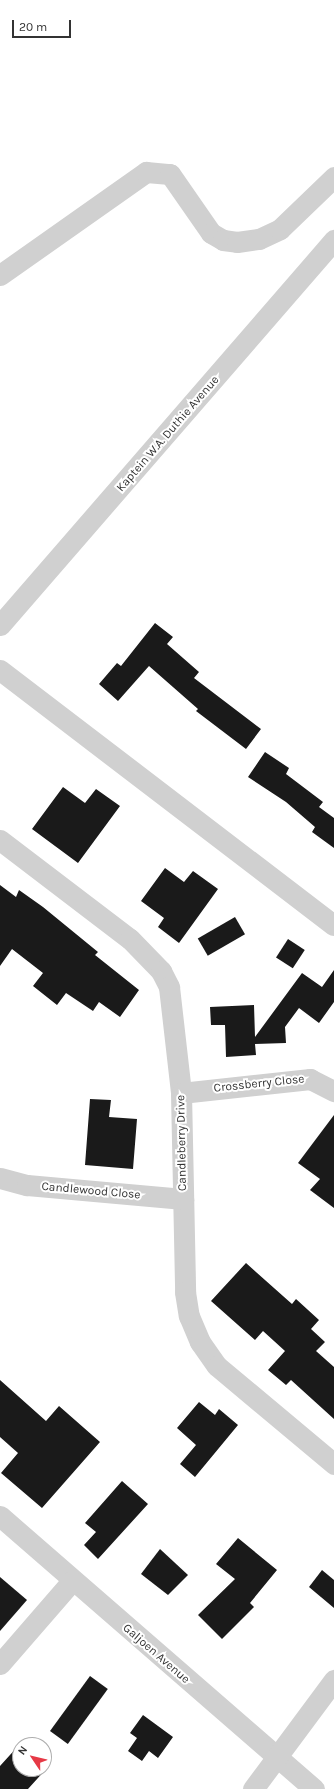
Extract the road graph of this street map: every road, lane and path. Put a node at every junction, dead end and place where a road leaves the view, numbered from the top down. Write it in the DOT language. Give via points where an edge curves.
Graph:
graph roads {
  1 [pos="334,176"];
  2 [pos="334,240"];
  3 [pos="0,275"];
  4 [pos="0,625"];
  5 [pos="0,670"];
  6 [pos="0,840"];
  7 [pos="334,926"];
  8 [pos="334,1091"];
  9 [pos="181,1093"];
  10 [pos="0,1178"];
  11 [pos="183,1199"];
  12 [pos="334,1464"];
  13 [pos="0,1516"];
  14 [pos="72,1582"];
  15 [pos="0,1664"];
  16 [pos="334,1680"];
  17 [pos="275,1755"];
  18 [pos="253,1789"];
  19 [pos="314,1789"];
  1 -- 3 [label="street" via="280,229 259,238 237,242 211,234 170,174 146,172"];
  2 -- 4 [label="street, Kaptein W.A. Duthie Avenue"];
  5 -- 7 [label="street"];
  6 -- 9 [label="street, Candleberry Drive" via="130,939 161,971 169,987"];
  8 -- 9 [label="street, Crossberry Close" via="310,1079"];
  9 -- 11 [label="street, Candleberry Drive"];
  10 -- 11 [label="street, Candlewood Close" via="27,1186"];
  11 -- 12 [label="street, Candleberry Drive" via="185,1292 189,1316 200,1342 217,1366"];
  13 -- 14 [label="street, Galjoen Avenue"];
  14 -- 15 [label="street"];
  14 -- 17 [label="street, Galjoen Avenue"];
  16 -- 17 [label="street"];
  17 -- 18 [label="street"];
  17 -- 19 [label="street, Galjoen Avenue"];
}
